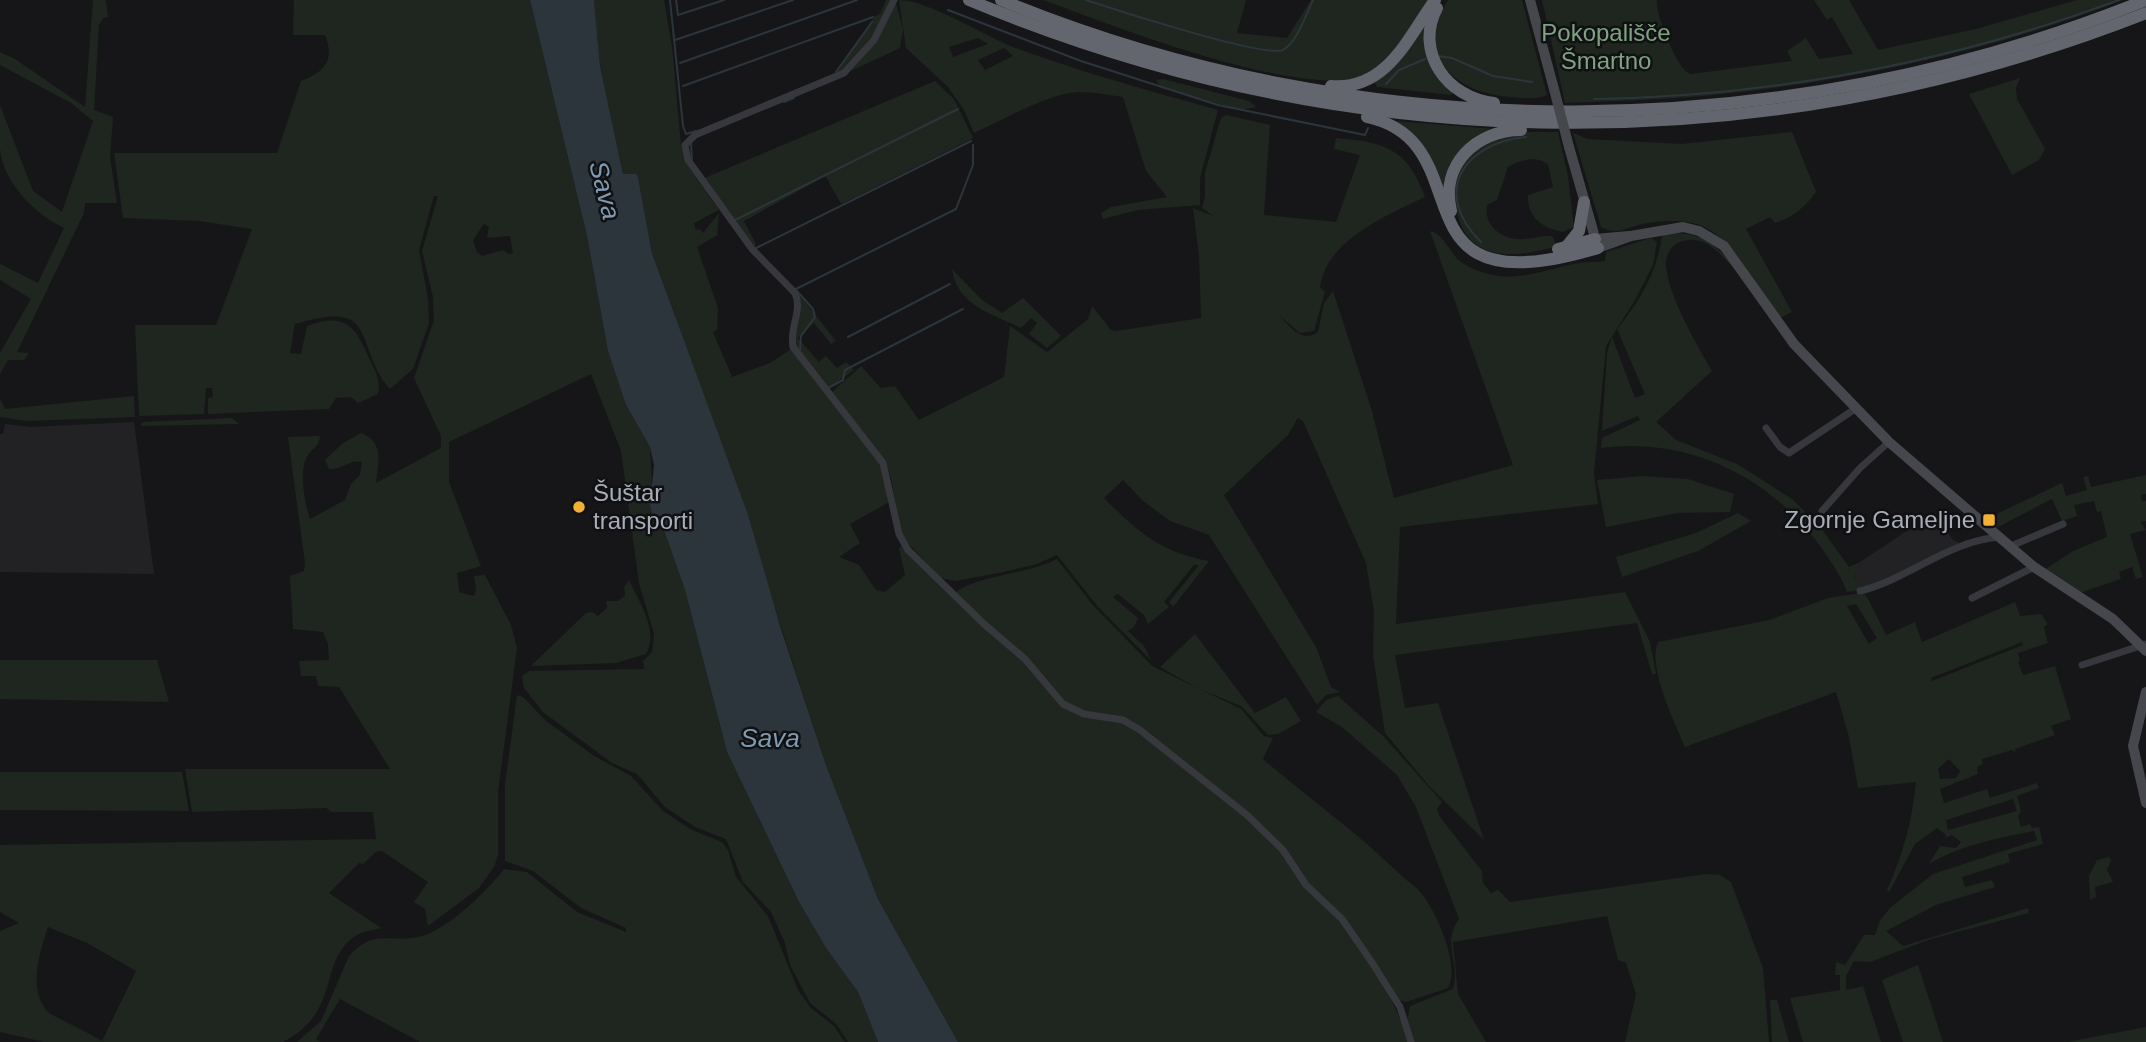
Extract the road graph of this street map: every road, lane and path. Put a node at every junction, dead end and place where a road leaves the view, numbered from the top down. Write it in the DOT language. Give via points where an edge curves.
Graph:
graph roads {
  1 [pos="894,0"];
  2 [pos="969,0"];
  3 [pos="1001,0"];
  4 [pos="1435,0"];
  5 [pos="1441,0"];
  6 [pos="2146,0"];
  7 [pos="1531,1"];
  8 [pos="2146,13"];
  9 [pos="1292,86"];
  10 [pos="1324,104"];
  11 [pos="1520,111"];
  12 [pos="1570,124"];
  13 [pos="1584,202"];
  14 [pos="1596,244"];
  15 [pos="1565,248"];
  16 [pos="1855,408"];
  17 [pos="1766,428"];
  18 [pos="1889,442"];
  19 [pos="1822,511"];
  20 [pos="2063,524"];
  21 [pos="2001,537"];
  22 [pos="2011,547"];
  23 [pos="2034,567"];
  24 [pos="1860,592"];
  25 [pos="1972,597"];
  26 [pos="2145,647"];
  27 [pos="2082,665"];
  28 [pos="2146,692"];
  29 [pos="2146,803"];
  30 [pos="1411,1042"];
  1 -- 30 [label="street" via="874,40 844,73 695,135 685,145 688,160 752,249 795,293 799,302 793,347 883,463 903,544 1032,667 1063,704 1084,714 1131,724 1270,835 1360,944 1400,1007"];
  2 -- 10 [label="highway" via="1132,59"];
  3 -- 9 [label="highway" via="1152,52"];
  4 -- 9 [label="highway" via="1397,57 1378,74 1346,86"];
  5 -- 11 [label="highway" via="1429,34 1440,73 1474,99"];
  6 -- 11 [label="highway" via="2013,47 1847,87 1659,110"];
  7 -- 13 [label="street, bridge"];
  8 -- 12 [label="highway" via="2010,61 1871,95 1716,117"];
  9 -- 11 [label="highway" via="1406,103"];
  10 -- 12 [label="highway" via="1433,118"];
  10 -- 14 [label="highway" via="1390,123 1411,138 1426,159 1452,229 1480,256 1510,263"];
  12 -- 15 [label="highway" via="1507,131 1481,139 1456,166 1449,192 1458,228 1482,251 1516,257"];
  13 -- 14 [label="street"];
  13 -- 15 [label="highway" via="1579,231"];
  14 -- 15 [label="highway"];
  14 -- 16 [label="street" via="1683,227 1699,230 1724,246 1794,344"];
  16 -- 17 [label="street" via="1789,453"];
  16 -- 18 [label="street"];
  18 -- 19 [label="street"];
  18 -- 21 [label="street"];
  20 -- 22 [label="street"];
  21 -- 22 [label="street"];
  21 -- 24 [label="street" via="1939,555 1904,576"];
  22 -- 23 [label="street"];
  23 -- 25 [label="street"];
  23 -- 26 [label="street" via="2113,619"];
  26 -- 27 [label="street"];
  28 -- 29 [label="street" via="2133,746"];
}
